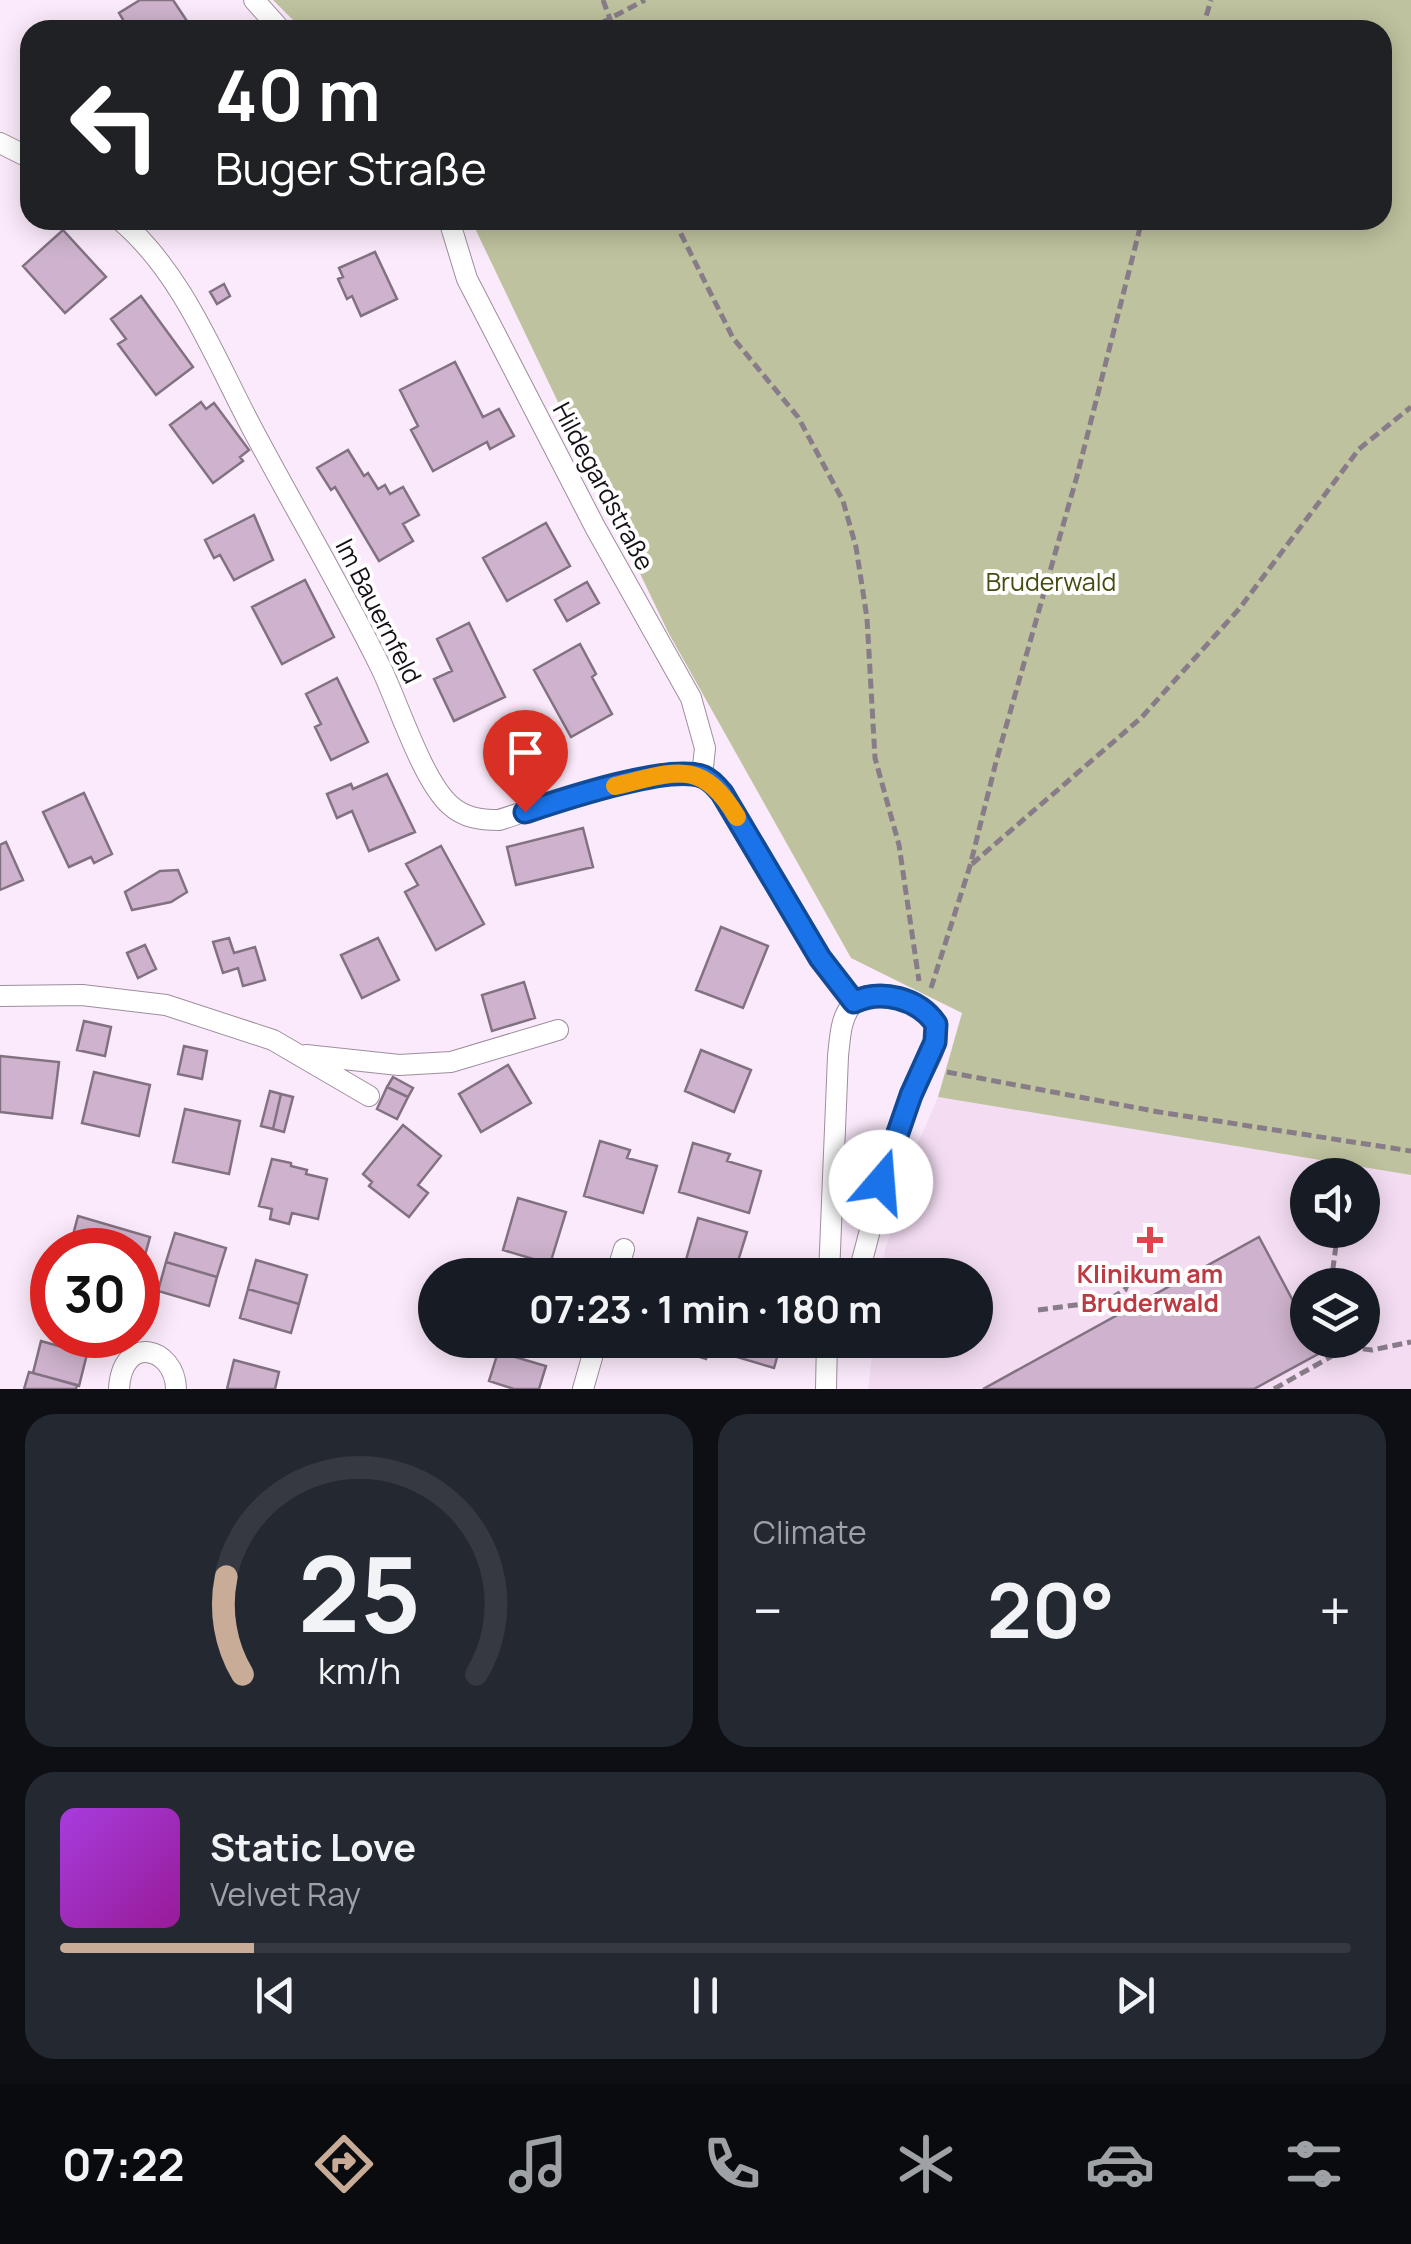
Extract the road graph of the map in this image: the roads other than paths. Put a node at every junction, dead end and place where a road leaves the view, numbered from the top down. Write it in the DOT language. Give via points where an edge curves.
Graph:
graph roads {
  1 [pos="254,0"];
  2 [pos="272,20"];
  3 [pos="129,230"];
  4 [pos="452,230"];
  5 [pos="702,776"];
  6 [pos="0,996"];
  7 [pos="854,1002"];
  8 [pos="558,1030"];
  9 [pos="295,1053"];
  10 [pos="368,1096"];
  11 [pos="624,1248"];
  12 [pos="621,1258"];
  13 [pos="830,1258"];
  14 [pos="862,1258"];
  15 [pos="592,1358"];
  16 [pos="827,1358"];
  17 [pos="834,1358"];
  18 [pos="826,1386"];
  19 [pos="119,1389"];
  20 [pos="176,1389"];
  21 [pos="583,1389"];
  1 -- 2 [label="street"];
  3 -- 5 [label="street, Im Bauernfeld" via="159,262 198,324 346,595 428,772 450,805 480,820 499,820 628,783 676,773"];
  4 -- 5 [label="street, Hildegardstraße" via="467,279 691,698 705,748"];
  5 -- 7 [label="street" via="722,793 820,958"];
  6 -- 9 [label="street" via="82,995 166,1006"];
  7 -- 13 [label="street" via="838,1056"];
  7 -- 14 [label="street" via="870,994 892,996 924,1010 936,1024 886,1162"];
  8 -- 9 [label="street" via="451,1062 399,1066"];
  9 -- 10 [label="street"];
  11 -- 12 [label="street"];
  15 -- 21 [label="street"];
  16 -- 18 [label="street"];
  17 -- 18 [label="street"];
  19 -- 20 [label="street" via="126,1359 151,1353 168,1362"];
}
